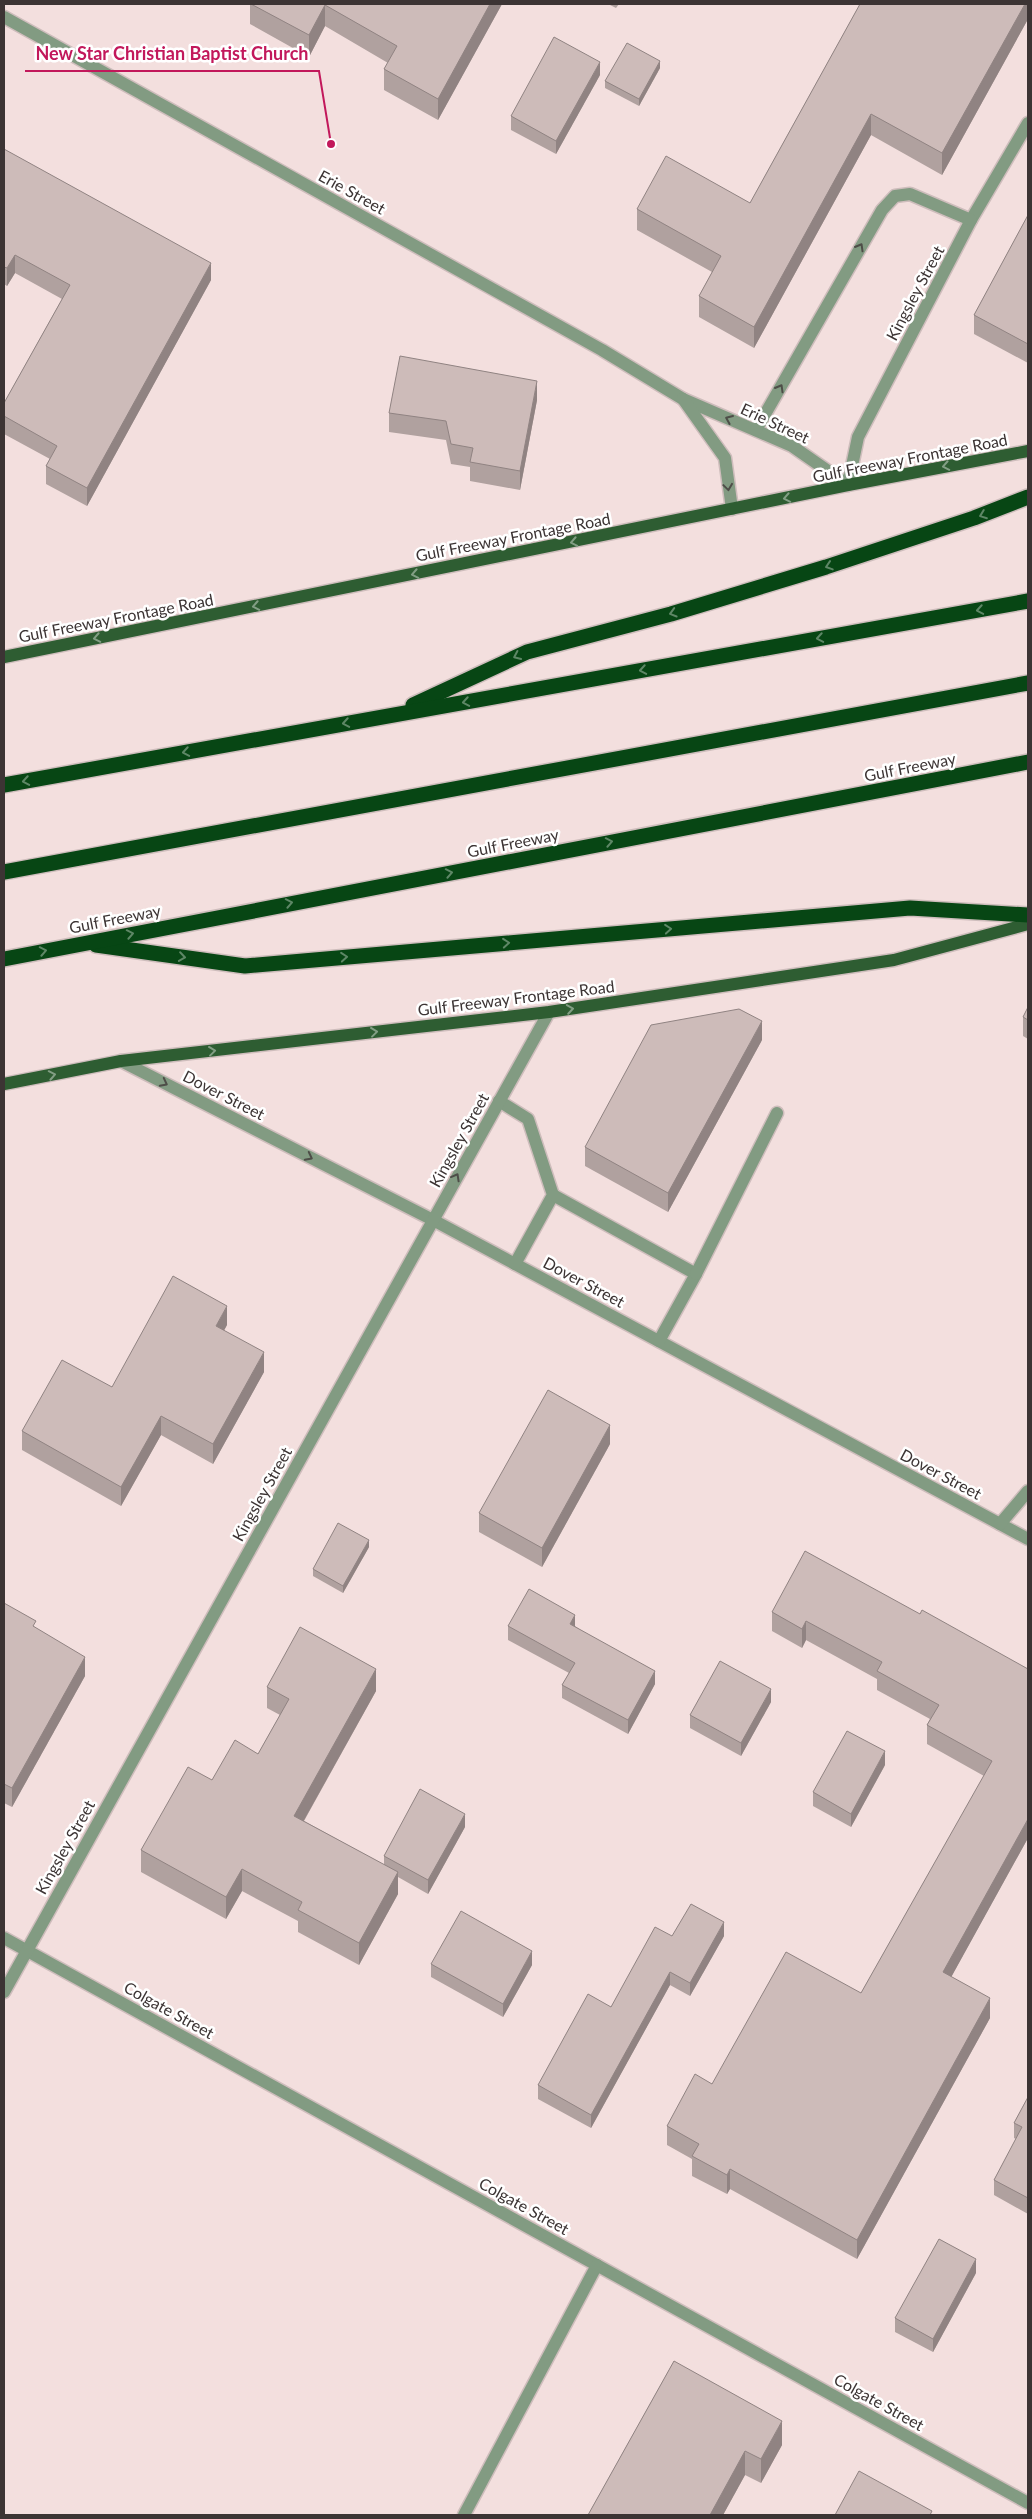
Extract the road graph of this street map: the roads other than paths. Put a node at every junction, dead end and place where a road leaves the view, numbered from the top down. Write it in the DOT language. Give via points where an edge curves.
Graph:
graph roads {
  1 [pos="4,17"];
  2 [pos="1028,123"];
  3 [pos="971,220"];
  4 [pos="683,399"];
  5 [pos="756,430"];
  6 [pos="1028,451"];
  7 [pos="848,485"];
  8 [pos="1028,497"];
  9 [pos="732,509"];
  10 [pos="1028,601"];
  11 [pos="4,657"];
  12 [pos="1028,683"];
  13 [pos="394,714"];
  14 [pos="1028,762"];
  15 [pos="4,785"];
  16 [pos="4,872"];
  17 [pos="1028,915"];
  18 [pos="1028,924"];
  19 [pos="82,943"];
  20 [pos="4,959"];
  21 [pos="549,1012"];
  22 [pos="121,1061"];
  23 [pos="4,1084"];
  24 [pos="499,1101"];
  25 [pos="777,1113"];
  26 [pos="553,1196"];
  27 [pos="433,1220"];
  28 [pos="515,1264"];
  29 [pos="696,1274"];
  30 [pos="660,1341"];
  31 [pos="1028,1491"];
  32 [pos="1000,1524"];
  33 [pos="1028,1539"];
  34 [pos="4,1938"];
  35 [pos="26,1950"];
  36 [pos="4,1992"];
  37 [pos="597,2265"];
  38 [pos="1028,2503"];
  39 [pos="464,2515"];
  1 -- 4 [label="street, Erie Street" via="593,345"];
  2 -- 3 [label="street, Kingsley Street"];
  5 -- 3 [label="street, one-way" via="882,210 895,196 910,194"];
  3 -- 7 [label="street, Kingsley Street" via="858,437"];
  5 -- 4 [label="street, Erie Street, one-way"];
  4 -- 9 [label="street, Erie Street, one-way" via="725,458"];
  5 -- 7 [label="street, Erie Street" via="792,446"];
  6 -- 7 [label="main road, Gulf Freeway Frontage Road, one-way"];
  7 -- 9 [label="main road, Gulf Freeway Frontage Road, one-way"];
  8 -- 13 [label="highway, one-way" via="826,567 671,614 526,652"];
  9 -- 11 [label="main road, Gulf Freeway Frontage Road, one-way"];
  10 -- 13 [label="highway, one-way"];
  12 -- 16 [label="highway"];
  13 -- 15 [label="highway, one-way"];
  19 -- 14 [label="highway, Gulf Freeway, one-way"];
  19 -- 17 [label="highway, one-way" via="245,966 910,908"];
  21 -- 18 [label="main road, Gulf Freeway Frontage Road, one-way" via="894,960"];
  20 -- 19 [label="highway, Gulf Freeway, one-way"];
  22 -- 21 [label="main road, Gulf Freeway Frontage Road, one-way"];
  21 -- 24 [label="street, Kingsley Street"];
  23 -- 22 [label="main road, Gulf Freeway Frontage Road, one-way"];
  22 -- 27 [label="street, Dover Street, one-way"];
  24 -- 26 [label="street" via="528,1119"];
  27 -- 24 [label="street, Kingsley Street, one-way"];
  25 -- 29 [label="street"];
  26 -- 28 [label="street"];
  26 -- 29 [label="street"];
  27 -- 28 [label="street, Dover Street"];
  27 -- 35 [label="street, Kingsley Street"];
  28 -- 30 [label="street, Dover Street"];
  29 -- 30 [label="street"];
  30 -- 32 [label="street, Dover Street"];
  31 -- 32 [label="street"];
  32 -- 33 [label="street, Dover Street"];
  34 -- 35 [label="street, Colgate Street"];
  35 -- 36 [label="street, Kingsley Street"];
  35 -- 37 [label="street, Colgate Street"];
  37 -- 38 [label="street, Colgate Street"];
  37 -- 39 [label="street"];
}
